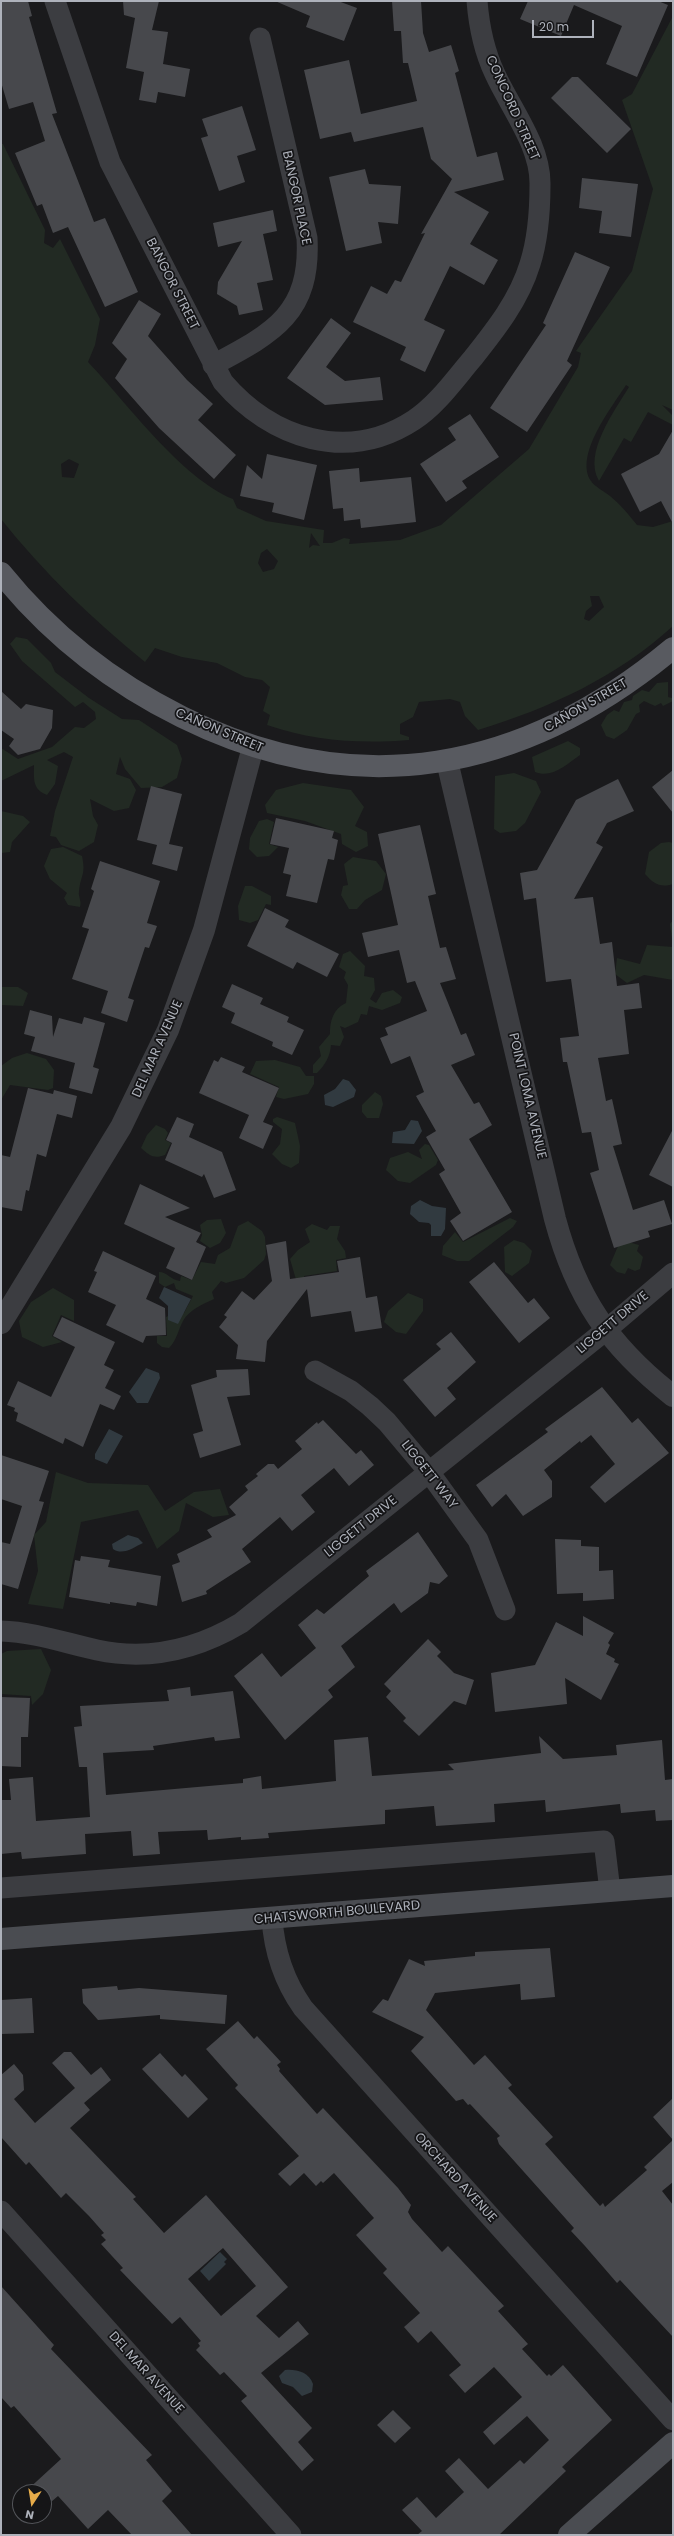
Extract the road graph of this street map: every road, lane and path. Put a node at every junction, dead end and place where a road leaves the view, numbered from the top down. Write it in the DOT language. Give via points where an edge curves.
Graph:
graph roads {
  1 [pos="55,1"];
  2 [pos="477,1"];
  3 [pos="260,38"];
  4 [pos="213,365"];
  5 [pos="399,428"];
  6 [pos="1,573"];
  7 [pos="673,648"];
  8 [pos="253,747"];
  9 [pos="447,761"];
  10 [pos="673,1273"];
  11 [pos="1,1323"];
  12 [pos="606,1330"];
  13 [pos="315,1371"];
  14 [pos="673,1396"];
  15 [pos="429,1472"];
  16 [pos="505,1610"];
  17 [pos="1,1631"];
  18 [pos="673,1886"];
  19 [pos="1,1888"];
  20 [pos="610,1891"];
  21 [pos="272,1918"];
  22 [pos="1,1939"];
  23 [pos="1,2211"];
  24 [pos="673,2420"];
  25 [pos="673,2444"];
  26 [pos="291,2535"];
  27 [pos="569,2535"];
  1 -- 4 [label="street, BANGOR STREET" via="110,162"];
  2 -- 5 [label="street, CONCORD STREET" via="481,34 494,73 528,138 539,171 539,214 535,244 523,281 496,329 432,404 415,420"];
  3 -- 4 [label="street, BANGOR PLACE" via="307,238 308,257 300,291 282,322 257,342"];
  4 -- 5 [label="street, BANGOR STREET" via="223,382 239,400 256,415 289,433 331,442 377,436"];
  6 -- 8 [label="main road, CAÑON STREET" via="53,629 85,658 120,682 190,720"];
  7 -- 9 [label="main road, CAÑON STREET" via="611,693 547,730 504,746"];
  8 -- 9 [label="main road, CAÑON STREET" via="297,758 347,765 392,766"];
  8 -- 11 [label="street, DEL MAR AVENUE" via="204,930 168,1030 121,1127"];
  9 -- 12 [label="street, POINT LOMA AVENUE" via="560,1236 574,1277"];
  10 -- 12 [label="street, LIGGETT DRIVE"];
  12 -- 14 [label="street, POINT LOMA AVENUE" via="639,1368"];
  12 -- 15 [label="street, LIGGETT DRIVE"];
  13 -- 15 [label="street, LIGGETT WAY" via="351,1391 370,1406 387,1422"];
  15 -- 16 [label="street, LIGGETT WAY" via="480,1544"];
  15 -- 17 [label="street, LIGGETT DRIVE" via="241,1623 201,1644 175,1652 133,1654 98,1650 32,1634"];
  18 -- 20 [label="main road, CHATSWORTH BOULEVARD"];
  19 -- 20 [label="street" via="604,1841"];
  20 -- 21 [label="main road, CHATSWORTH BOULEVARD"];
  21 -- 22 [label="main road, CHATSWORTH BOULEVARD"];
  21 -- 24 [label="street, ORCHARD AVENUE" via="276,1951 288,1982 303,2008"];
  23 -- 26 [label="street, DEL MAR AVENUE"];
  25 -- 27 [label="main road"];
}
